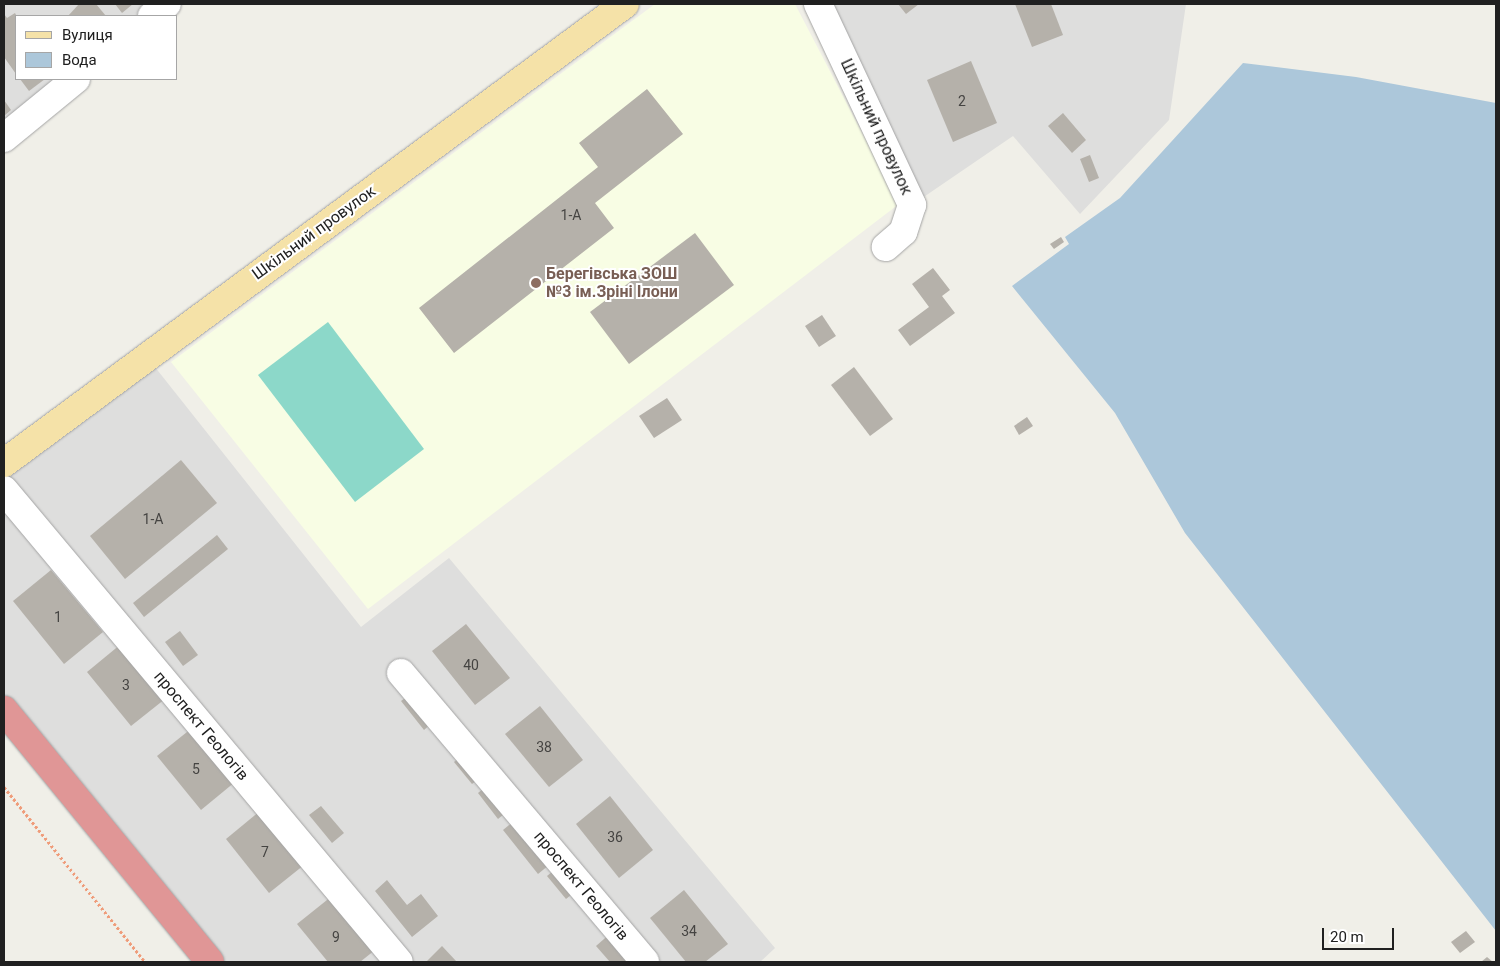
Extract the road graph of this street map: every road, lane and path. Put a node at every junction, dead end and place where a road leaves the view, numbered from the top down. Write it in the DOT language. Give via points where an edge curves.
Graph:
graph roads {
  1 [pos="167,4"];
  2 [pos="625,4"];
  3 [pos="818,4"];
  4 [pos="153,15"];
  5 [pos="75,80"];
  6 [pos="4,138"];
  7 [pos="886,247"];
  8 [pos="4,463"];
  9 [pos="4,490"];
  10 [pos="401,673"];
  11 [pos="4,710"];
  12 [pos="4,786"];
  13 [pos="145,962"];
  14 [pos="210,962"];
  15 [pos="399,962"];
  16 [pos="645,962"];
  1 -- 4 [label="street"];
  2 -- 8 [label="main road, Шкільний провулок"];
  3 -- 7 [label="street, Шкільний провулок" via="912,205 903,232"];
  5 -- 6 [label="street"];
  9 -- 15 [label="street, проспект Геологів"];
  10 -- 16 [label="street, проспект Геологів"];
  11 -- 14 [label="highway"];
  12 -- 13 [label="path"];
}
